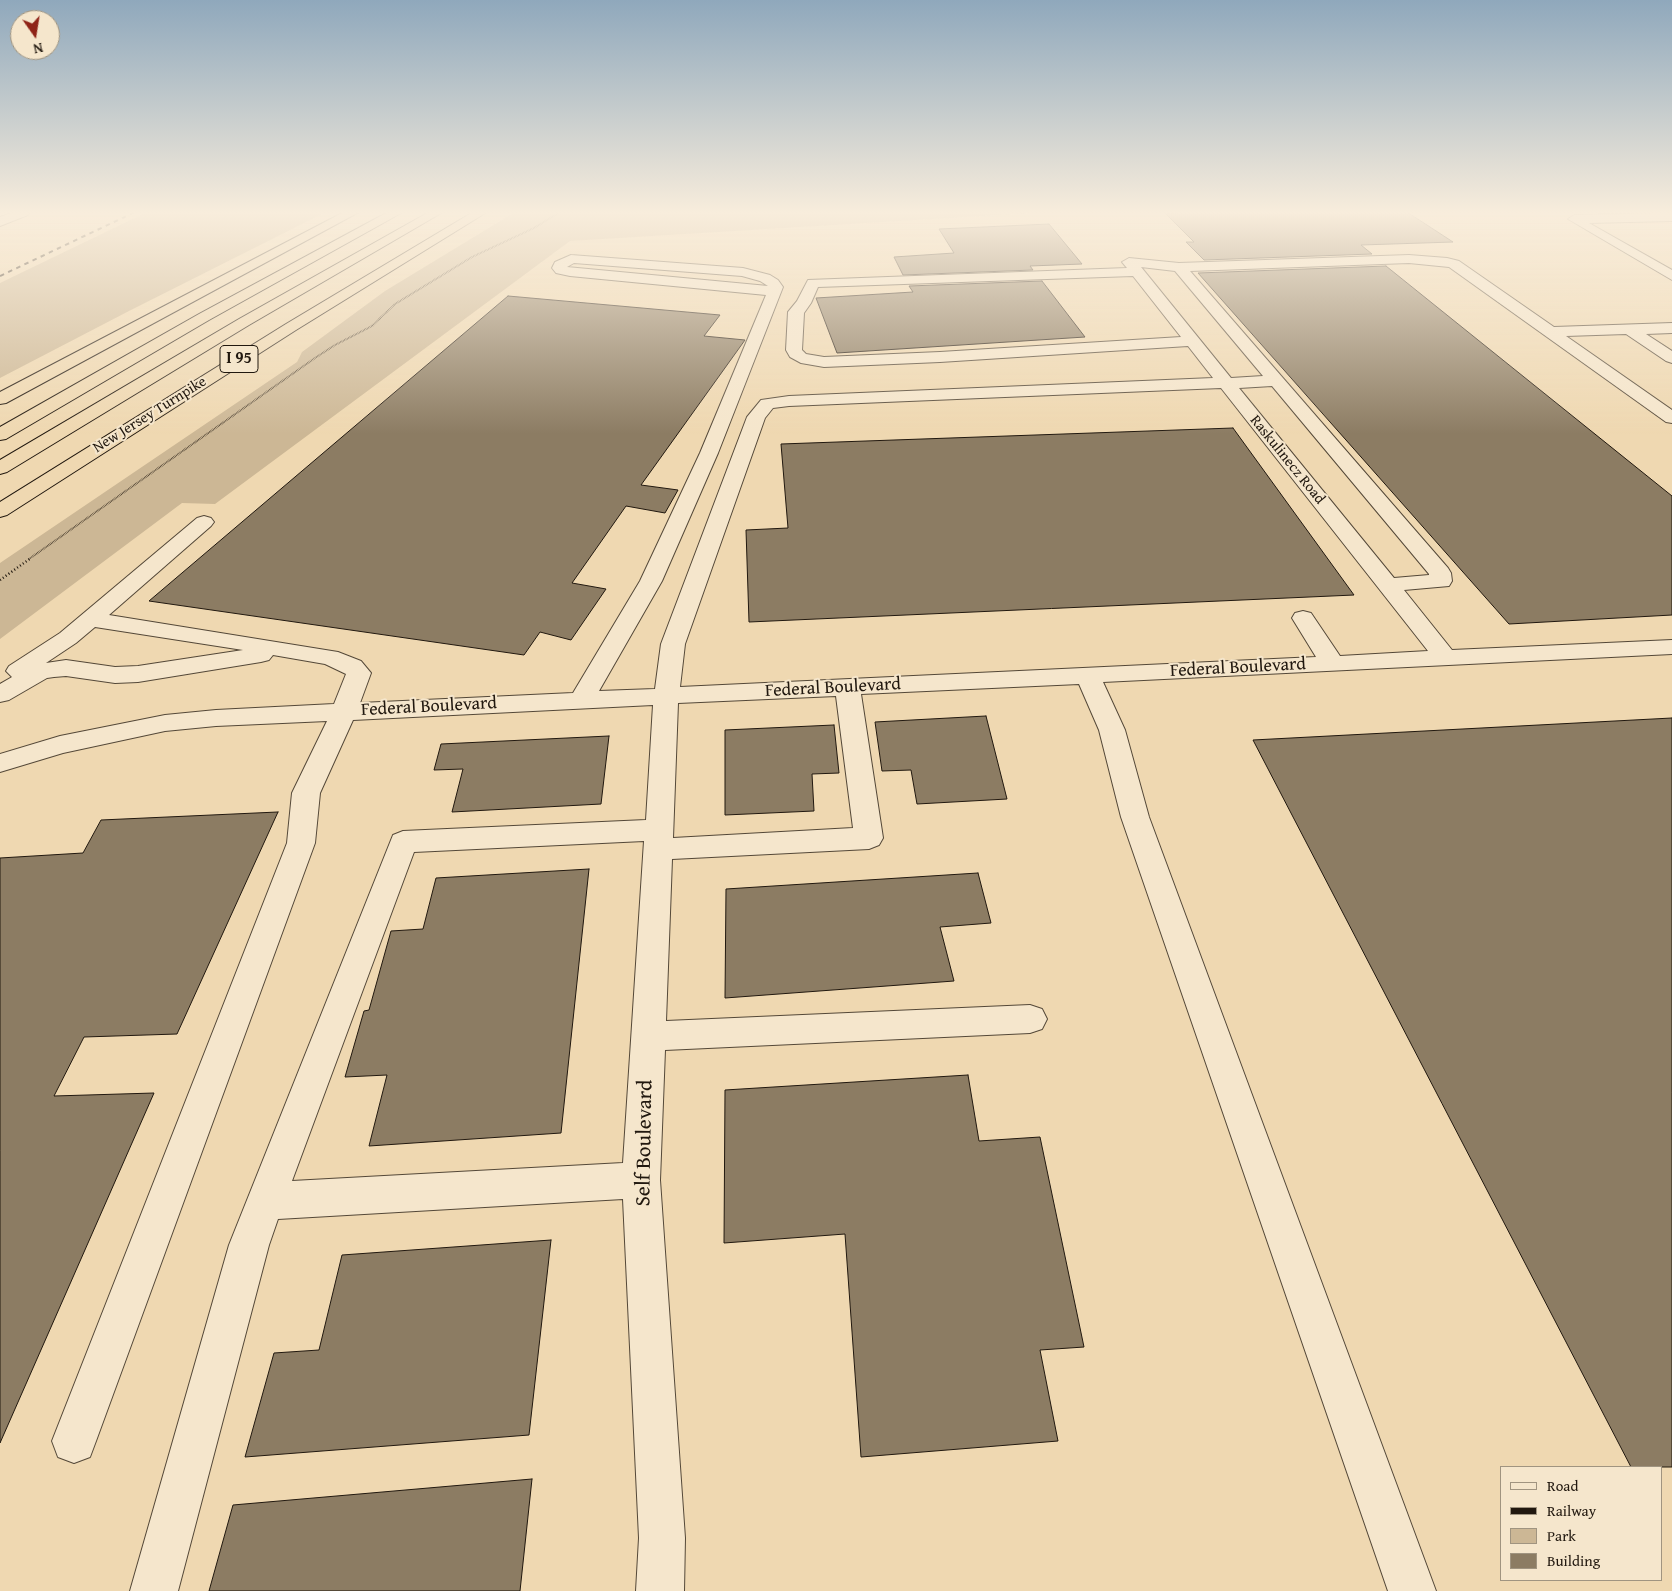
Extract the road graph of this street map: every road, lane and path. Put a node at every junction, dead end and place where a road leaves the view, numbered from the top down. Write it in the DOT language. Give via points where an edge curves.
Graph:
graph roads {
  1 [pos="213,286"];
  2 [pos="261,286"];
  3 [pos="307,286"];
  4 [pos="357,286"];
  5 [pos="422,286"];
  6 [pos="723,286"];
  7 [pos="775,286"];
  8 [pos="812,286"];
  9 [pos="1149,286"];
  10 [pos="1196,286"];
  11 [pos="1485,286"];
  12 [pos="774,291"];
  13 [pos="1672,328"];
  14 [pos="1630,330"];
  15 [pos="1550,332"];
  16 [pos="1194,342"];
  17 [pos="1672,358"];
  18 [pos="1276,380"];
  19 [pos="1226,383"];
  20 [pos="0,399"];
  21 [pos="1672,418"];
  22 [pos="0,435"];
  23 [pos="0,468"];
  24 [pos="0,511"];
  25 [pos="204,522"];
  26 [pos="0,580"];
  27 [pos="1387,585"];
  28 [pos="1303,618"];
  29 [pos="90,619"];
  30 [pos="1672,647"];
  31 [pos="287,651"];
  32 [pos="1446,658"];
  33 [pos="1333,664"];
  34 [pos="1088,676"];
  35 [pos="0,687"];
  36 [pos="847,687"];
  37 [pos="0,694"];
  38 [pos="666,696"];
  39 [pos="582,700"];
  40 [pos="344,712"];
  41 [pos="0,764"];
  42 [pos="659,840"];
  43 [pos="1030,1019"];
  44 [pos="649,1036"];
  45 [pos="641,1180"];
  46 [pos="266,1201"];
  47 [pos="74,1441"];
  48 [pos="154,1591"];
  49 [pos="660,1591"];
  50 [pos="1412,1591"];
  1 -- 20 [label="highway"];
  2 -- 22 [label="highway"];
  3 -- 23 [label="highway, New Jersey Turnpike / I 95"];
  4 -- 24 [label="highway, New Jersey Turnpike / I 95"];
  5 -- 26 [label="path" via="372,326 315,358"];
  6 -- 12 [label="street"];
  7 -- 12 [label="street"];
  8 -- 16 [label="street" via="796,312 794,350 801,358 824,362"];
  9 -- 16 [label="street, Raskulinecz Road"];
  10 -- 18 [label="street"];
  11 -- 15 [label="street"];
  12 -- 39 [label="street" via="709,453 651,581"];
  13 -- 14 [label="street"];
  14 -- 15 [label="street"];
  14 -- 17 [label="street"];
  15 -- 21 [label="street"];
  16 -- 19 [label="street, Raskulinecz Road"];
  18 -- 19 [label="street, Self Boulevard"];
  18 -- 27 [label="street" via="1440,572 1442,581"];
  19 -- 27 [label="street, Raskulinecz Road"];
  19 -- 38 [label="street, Self Boulevard" via="789,400 767,404 756,417 673,644"];
  25 -- 29 [label="street"];
  27 -- 32 [label="street, Raskulinecz Road"];
  28 -- 33 [label="street"];
  29 -- 31 [label="street"];
  29 -- 35 [label="street" via="68,638 6,679"];
  30 -- 32 [label="street, Federal Boulevard"];
  31 -- 37 [label="street" via="138,674 53,669 38,673"];
  31 -- 40 [label="street" via="330,657 352,666 359,673"];
  32 -- 33 [label="street, Federal Boulevard"];
  33 -- 34 [label="street, Federal Boulevard"];
  34 -- 36 [label="street, Federal Boulevard"];
  34 -- 50 [label="street" via="1112,730 1135,817"];
  36 -- 38 [label="street, Federal Boulevard"];
  36 -- 42 [label="street" via="869,838"];
  38 -- 39 [label="street, Federal Boulevard"];
  38 -- 42 [label="street, Self Boulevard"];
  39 -- 40 [label="street, Federal Boulevard"];
  40 -- 41 [label="street, Federal Boulevard" via="165,723 90,737"];
  40 -- 47 [label="street" via="306,793 301,843"];
  42 -- 44 [label="street, Self Boulevard"];
  42 -- 46 [label="street" via="403,842"];
  43 -- 44 [label="street"];
  44 -- 45 [label="street, Self Boulevard"];
  45 -- 46 [label="street"];
  45 -- 49 [label="street, Self Boulevard" via="662,1538"];
  46 -- 48 [label="street" via="249,1245"];
}
